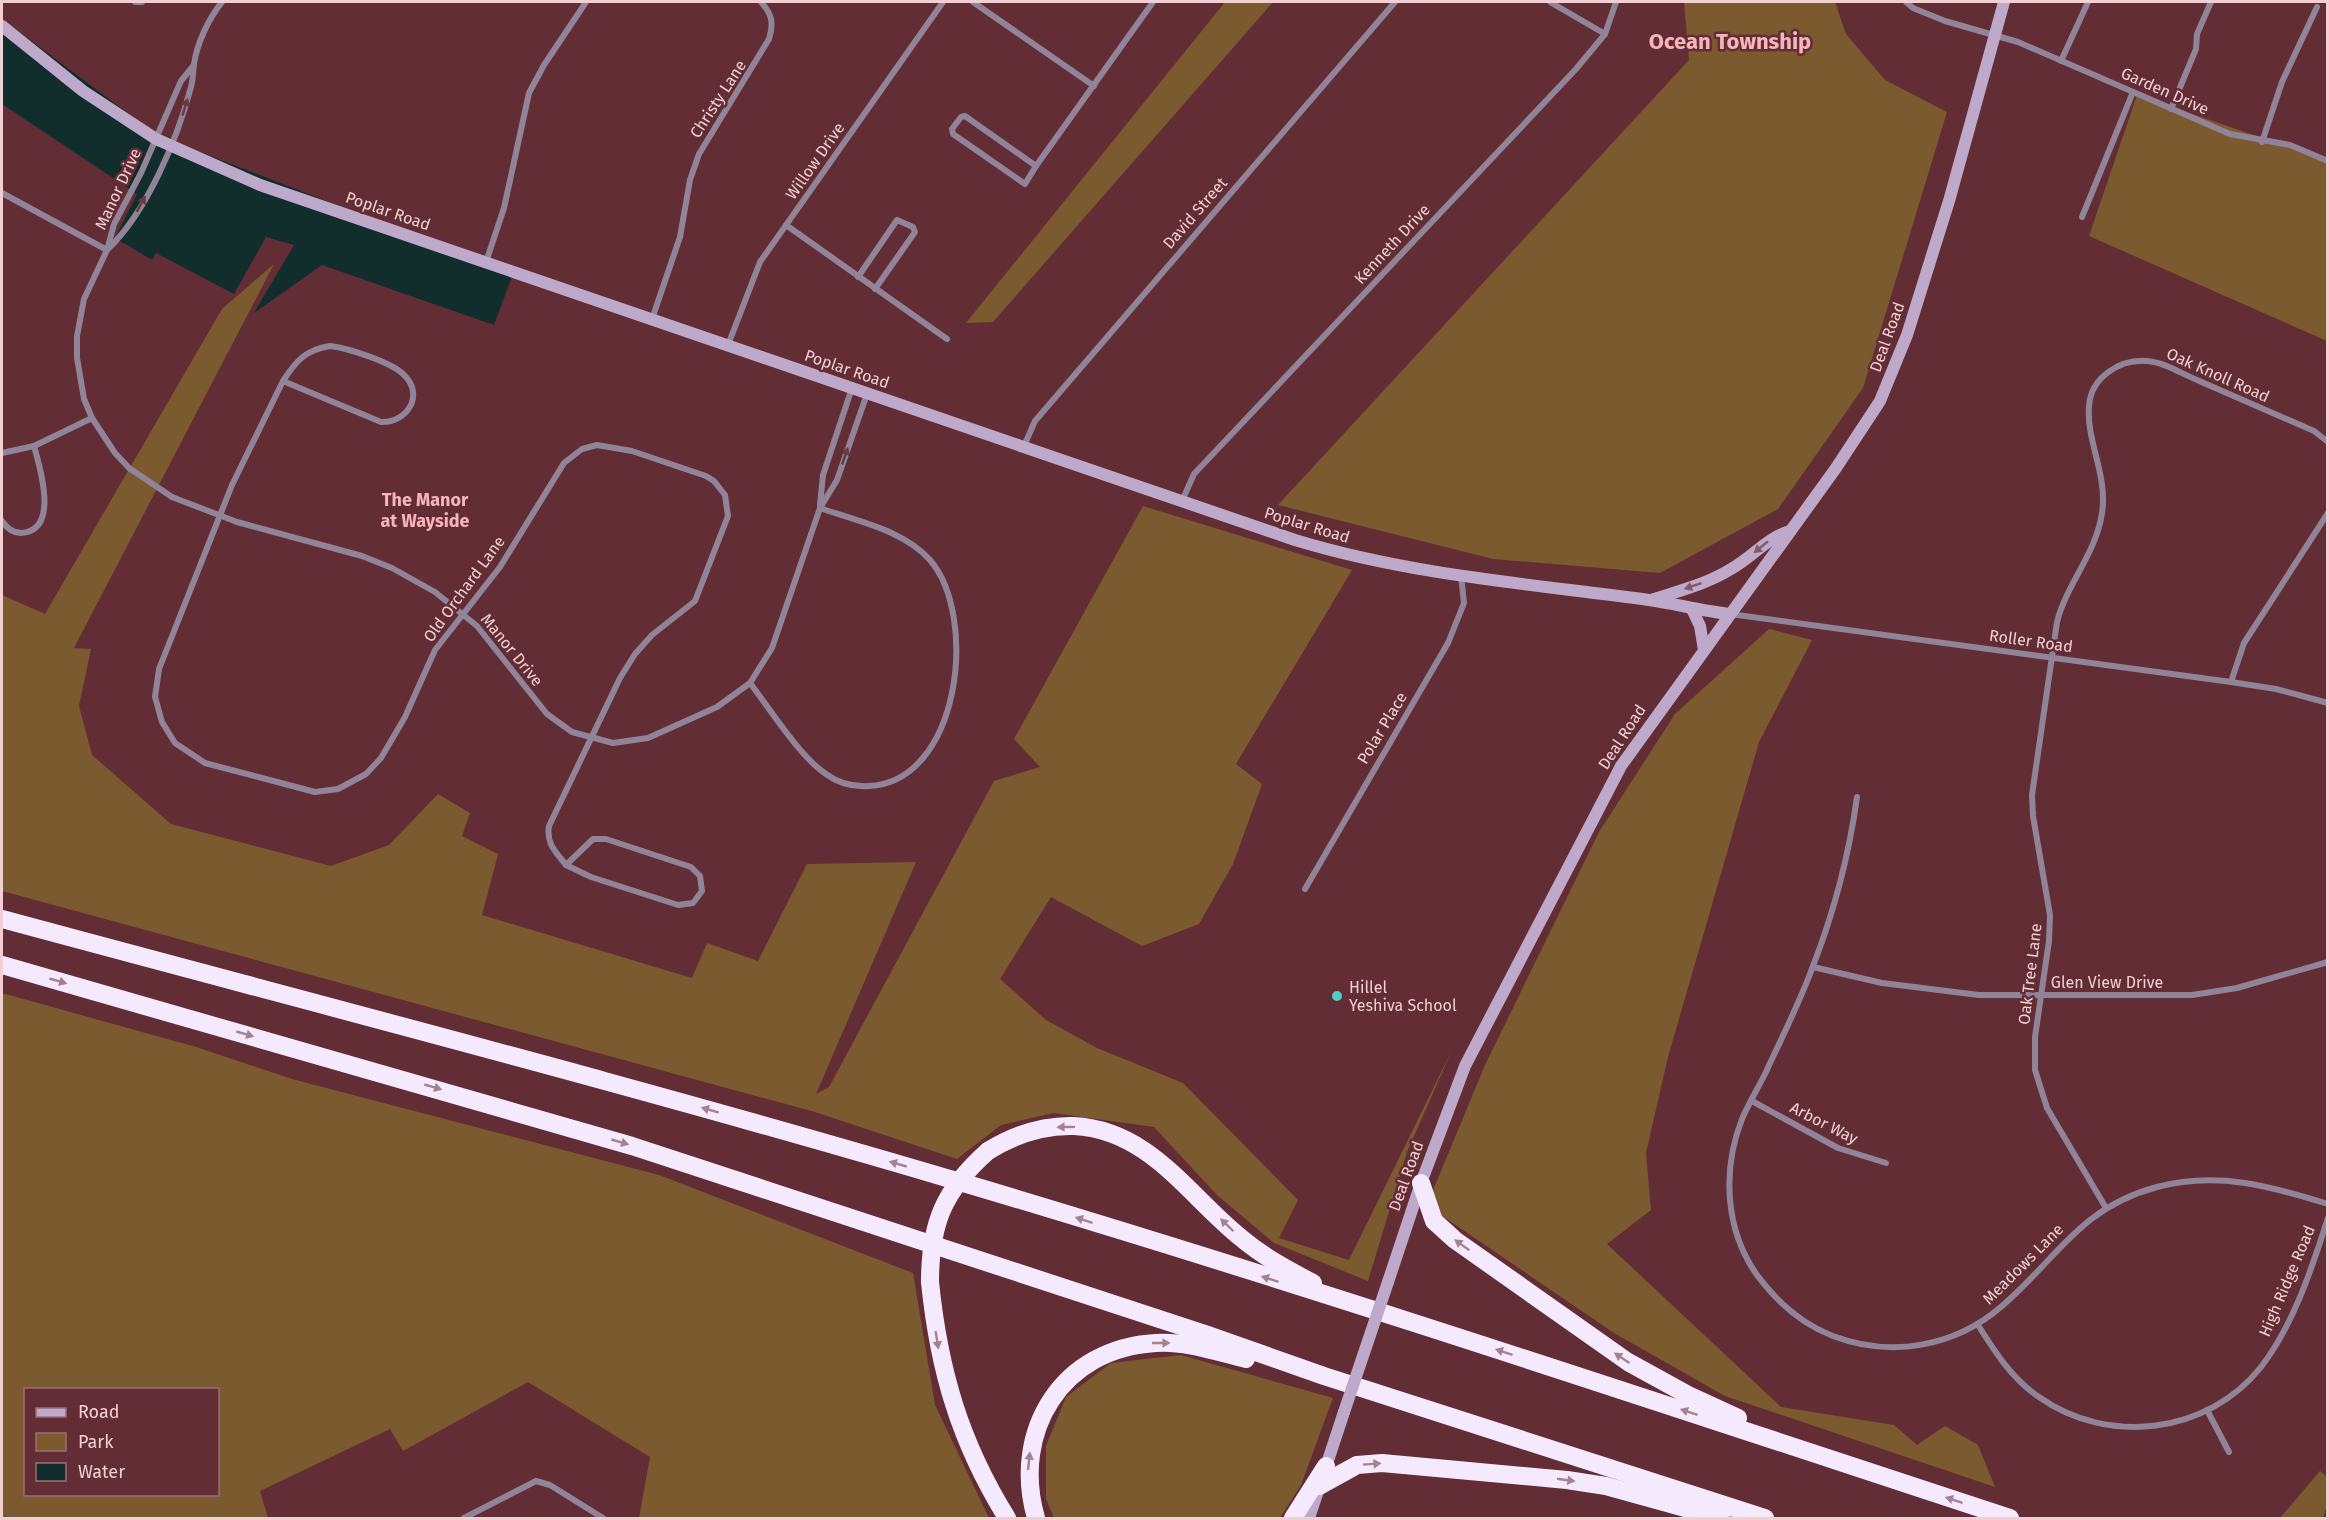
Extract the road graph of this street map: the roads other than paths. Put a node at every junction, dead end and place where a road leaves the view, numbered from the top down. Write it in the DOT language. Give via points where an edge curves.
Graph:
graph roads {
  1 [pos="135,2"];
  2 [pos="142,2"];
  3 [pos="222,2"];
  4 [pos="586,2"];
  5 [pos="761,2"];
  6 [pos="943,2"];
  7 [pos="973,2"];
  8 [pos="1150,2"];
  9 [pos="1395,2"];
  10 [pos="1550,2"];
  11 [pos="1616,2"];
  12 [pos="1906,2"];
  13 [pos="2004,2"];
  14 [pos="2088,2"];
  15 [pos="2211,2"];
  16 [pos="2317,7"];
  17 [pos="2,26"];
  18 [pos="1605,34"];
  19 [pos="1994,35"];
  20 [pos="2061,61"];
  21 [pos="194,65"];
  22 [pos="1094,86"];
  23 [pos="2133,93"];
  24 [pos="2171,109"];
  25 [pos="156,139"];
  26 [pos="2262,142"];
  27 [pos="170,147"];
  28 [pos="2328,161"];
  29 [pos="1036,166"];
  30 [pos="2,193"];
  31 [pos="2082,217"];
  32 [pos="786,225"];
  33 [pos="107,250"];
  34 [pos="486,262"];
  35 [pos="858,277"];
  36 [pos="875,289"];
  37 [pos="652,319"];
  38 [pos="947,339"];
  39 [pos="728,345"];
  40 [pos="283,381"];
  41 [pos="852,388"];
  42 [pos="868,393"];
  43 [pos="92,418"];
  44 [pos="2328,442"];
  45 [pos="34,446"];
  46 [pos="1023,446"];
  47 [pos="2,453"];
  48 [pos="1182,501"];
  49 [pos="820,508"];
  50 [pos="2328,513"];
  51 [pos="219,516"];
  52 [pos="2,521"];
  53 [pos="1790,531"];
  54 [pos="1461,576"];
  55 [pos="1650,600"];
  56 [pos="1692,609"];
  57 [pos="463,614"];
  58 [pos="1730,614"];
  59 [pos="1704,650"];
  60 [pos="2051,657"];
  61 [pos="2231,682"];
  62 [pos="750,683"];
  63 [pos="2328,703"];
  64 [pos="591,737"];
  65 [pos="1857,797"];
  66 [pos="566,865"];
  67 [pos="1305,889"];
  68 [pos="2,919"];
  69 [pos="2328,962"];
  70 [pos="2,965"];
  71 [pos="1813,967"];
  72 [pos="2041,996"];
  73 [pos="1752,1101"];
  74 [pos="1886,1163"];
  75 [pos="1421,1183"];
  76 [pos="2328,1204"];
  77 [pos="2106,1208"];
  78 [pos="2328,1218"];
  79 [pos="1347,1301"];
  80 [pos="1978,1325"];
  81 [pos="1324,1376"];
  82 [pos="2207,1410"];
  83 [pos="1785,1443"];
  84 [pos="2229,1452"];
  85 [pos="1326,1466"];
  86 [pos="1319,1486"];
  87 [pos="464,1518"];
  88 [pos="603,1518"];
  89 [pos="1007,1518"];
  90 [pos="1036,1518"];
  91 [pos="1307,1518"];
  92 [pos="1721,1518"];
  93 [pos="1765,1518"];
  94 [pos="2010,1518"];
  1 -- 2 [label="street"];
  3 -- 21 [label="street" via="211,18"];
  4 -- 34 [label="street" via="529,93 504,208"];
  5 -- 37 [label="street, Christy Lane" via="770,12 773,25 769,39 699,154 680,237"];
  6 -- 32 [label="street, Willow Drive"];
  7 -- 22 [label="street"];
  8 -- 22 [label="street"];
  9 -- 46 [label="street, David Street" via="1035,421"];
  10 -- 18 [label="street"];
  11 -- 18 [label="street, Kenneth Drive"];
  12 -- 19 [label="street, Garden Drive" via="1945,21"];
  13 -- 19 [label="street, Deal Road"];
  14 -- 20 [label="street"];
  15 -- 24 [label="street"];
  16 -- 26 [label="street" via="2282,82"];
  17 -- 25 [label="street, Poplar Road" via="83,91"];
  18 -- 48 [label="street, Kenneth Drive" via="1194,474"];
  19 -- 20 [label="street, Garden Drive"];
  19 -- 53 [label="street, Deal Road" via="1949,201 1894,372 1863,430"];
  20 -- 23 [label="street, Garden Drive"];
  21 -- 25 [label="street, Manor Drive" via="181,81"];
  27 -- 21 [label="street, Manor Drive, one-way" via="192,84"];
  22 -- 29 [label="street"];
  23 -- 24 [label="street, Garden Drive"];
  23 -- 31 [label="street"];
  24 -- 26 [label="street, Garden Drive" via="2230,134"];
  25 -- 27 [label="street, Poplar Road"];
  25 -- 33 [label="street, Manor Drive" via="114,224"];
  26 -- 28 [label="street, Garden Drive" via="2290,145"];
  33 -- 27 [label="street, Manor Drive, one-way" via="126,230"];
  27 -- 34 [label="street, Poplar Road" via="260,185"];
  29 -- 29 [label="street" via="965,116 952,129 953,134 1025,184"];
  30 -- 33 [label="street"];
  32 -- 35 [label="street"];
  32 -- 39 [label="street, Willow Drive" via="755,270"];
  33 -- 43 [label="street, Manor Drive" via="84,300 78,336 80,380"];
  34 -- 37 [label="street, Poplar Road"];
  35 -- 36 [label="street"];
  35 -- 36 [label="street" via="897,220 914,227 915,232"];
  36 -- 38 [label="street"];
  37 -- 39 [label="street, Poplar Road"];
  39 -- 41 [label="street, Poplar Road"];
  40 -- 40 [label="street, Old Orchard Lane" via="296,360 306,353 341,347 401,371 410,382 414,397 401,418 381,422"];
  40 -- 51 [label="street, Old Orchard Lane"];
  41 -- 42 [label="street, Poplar Road"];
  41 -- 49 [label="street, Manor Drive" via="824,475"];
  42 -- 46 [label="street, Poplar Road"];
  49 -- 42 [label="street, Manor Drive, one-way" via="837,480"];
  43 -- 45 [label="street"];
  43 -- 51 [label="street, Manor Drive" via="115,453 141,478 172,497"];
  44 -- 60 [label="street, Oak Knoll Road" via="2314,431 2154,362 2118,364 2091,394 2089,413 2102,482 2102,513 2094,545 2060,609"];
  45 -- 47 [label="street"];
  45 -- 52 [label="street" via="44,497 43,517 37,526 21,533 10,530"];
  46 -- 48 [label="street, Poplar Road"];
  48 -- 54 [label="street, Poplar Road" via="1319,548"];
  49 -- 62 [label="street, Manor Drive" via="772,648"];
  49 -- 62 [label="street" via="908,542 929,559 943,579 954,611 957,650 954,680 941,727 931,748 902,778 875,786 848,784 816,767"];
  50 -- 61 [label="street" via="2244,643"];
  51 -- 57 [label="street, Manor Drive" via="392,568 435,592"];
  51 -- 57 [label="street, Old Orchard Lane" via="159,669 156,686 158,713 166,730 183,750 205,763 304,791 329,791 350,785 381,758 405,717 435,650"];
  53 -- 55 [label="street, one-way" via="1774,536 1711,580"];
  53 -- 58 [label="street, Deal Road"];
  54 -- 55 [label="street, Poplar Road"];
  54 -- 67 [label="street, Polar Place" via="1464,603 1448,643"];
  55 -- 56 [label="street, Poplar Road"];
  56 -- 58 [label="street, Poplar Road"];
  56 -- 59 [label="street"];
  57 -- 64 [label="street, Manor Drive" via="490,640 547,714 572,732"];
  57 -- 64 [label="street, Old Orchard Lane" via="500,567 564,464 582,449 597,445 620,447 714,481 725,495 728,516 702,588 686,610 652,635 635,654"];
  58 -- 59 [label="street, Deal Road"];
  58 -- 60 [label="street, Roller Road"];
  59 -- 75 [label="street, Deal Road" via="1633,748 1585,832 1465,1066"];
  60 -- 61 [label="street, Roller Road"];
  60 -- 72 [label="street, Oak Tree Lane" via="2032,795 2050,915"];
  61 -- 63 [label="street, Roller Road"];
  62 -- 64 [label="street, Manor Drive" via="717,706 648,738 613,743"];
  64 -- 66 [label="street, Old Orchard Lane" via="549,826 549,841"];
  65 -- 71 [label="street, Meadows Lane" via="1837,893"];
  66 -- 66 [label="street" via="678,905 693,903 702,891 700,876 691,867 606,839 586,843"];
  79 -- 68 [label="highway, one-way" via="803,1136"];
  69 -- 72 [label="street, Glen View Drive" via="2206,994"];
  70 -- 81 [label="highway, one-way" via="632,1146"];
  71 -- 72 [label="street, Glen View Drive" via="1913,988"];
  71 -- 73 [label="street, Meadows Lane"];
  72 -- 77 [label="street, Oak Tree Lane" via="2034,1063 2040,1088 2047,1108"];
  73 -- 74 [label="street, Arbor Way" via="1838,1148"];
  73 -- 80 [label="street, Meadows Lane" via="1731,1156 1731,1211 1749,1262 1783,1305 1822,1332 1876,1347 1928,1345"];
  83 -- 75 [label="highway, one-way" via="1656,1378 1545,1306 1438,1227"];
  75 -- 85 [label="street, Deal Road, bridge"];
  76 -- 77 [label="street, Meadows Lane" via="2262,1184 2216,1179 2157,1187"];
  77 -- 80 [label="street, Meadows Lane" via="2077,1229 2004,1305"];
  78 -- 82 [label="street, High Ridge Road" via="2308,1274 2271,1353 2246,1383"];
  83 -- 79 [label="highway, one-way"];
  79 -- 89 [label="highway, one-way, bridge" via="1261,1254 1155,1158 1118,1135 1082,1127 1052,1127 1020,1134 988,1151 964,1172 938,1216 930,1255 930,1282 938,1347 956,1414 974,1460"];
  80 -- 82 [label="street, High Ridge Road" via="2007,1369 2023,1385 2048,1404 2077,1418 2141,1427 2184,1420"];
  90 -- 81 [label="highway, one-way" via="1028,1471 1039,1421 1070,1378 1112,1351 1153,1343 1182,1344"];
  81 -- 93 [label="highway"];
  82 -- 84 [label="street"];
  94 -- 83 [label="highway, one-way"];
  85 -- 86 [label="street, Deal Road"];
  85 -- 91 [label="highway"];
  86 -- 91 [label="street, Deal Road"];
  86 -- 92 [label="highway, one-way" via="1357,1466 1382,1463 1606,1486"];
  87 -- 88 [label="street" via="536,1481 550,1485"];
}
